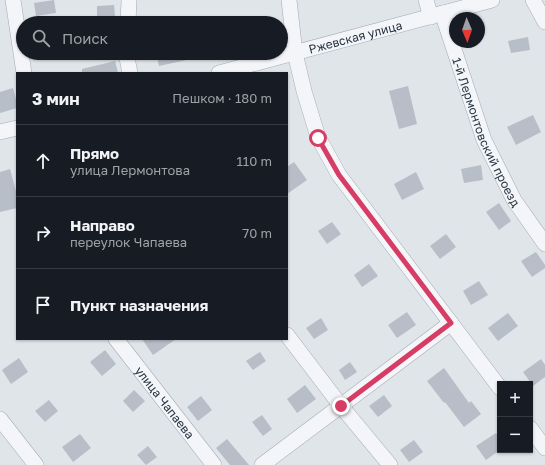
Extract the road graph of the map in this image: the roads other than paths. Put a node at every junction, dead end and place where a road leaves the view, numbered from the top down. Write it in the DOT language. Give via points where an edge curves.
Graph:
graph roads {
  1 [pos="13,0"];
  2 [pos="129,0"];
  3 [pos="289,0"];
  4 [pos="426,0"];
  5 [pos="492,0"];
  6 [pos="533,0"];
  7 [pos="437,15"];
  8 [pos="128,16"];
  9 [pos="16,20"];
  10 [pos="545,22"];
  11 [pos="295,53"];
  12 [pos="288,55"];
  13 [pos="22,60"];
  14 [pos="127,60"];
  15 [pos="268,60"];
  16 [pos="24,72"];
  17 [pos="130,72"];
  18 [pos="223,72"];
  19 [pos="16,128"];
  20 [pos="0,132"];
  21 [pos="545,244"];
  22 [pos="451,323"];
  23 [pos="288,336"];
  24 [pos="117,340"];
  25 [pos="497,384"];
  26 [pos="341,406"];
  27 [pos="0,419"];
  28 [pos="533,432"];
  29 [pos="545,448"];
  30 [pos="36,465"];
  31 [pos="214,465"];
  32 [pos="262,465"];
  33 [pos="390,465"];
  1 -- 9 [label="street"];
  2 -- 8 [label="street"];
  3 -- 11 [label="street"];
  4 -- 7 [label="street, 1-й Лермонтовский проезд"];
  5 -- 7 [label="street, Ржевская улица"];
  6 -- 10 [label="street"];
  7 -- 11 [label="street, Ржевская улица"];
  7 -- 21 [label="street, 1-й Лермонтовский проезд" via="484,140 514,200"];
  11 -- 12 [label="street, Ржевская улица"];
  11 -- 22 [label="street" via="318,138 339,175"];
  13 -- 16 [label="street"];
  14 -- 17 [label="street"];
  15 -- 18 [label="street, Ржевская улица"];
  19 -- 20 [label="street"];
  22 -- 25 [label="street"];
  22 -- 26 [label="street"];
  23 -- 26 [label="street"];
  24 -- 31 [label="street, улица Чапаева"];
  26 -- 32 [label="street"];
  26 -- 33 [label="street"];
  27 -- 30 [label="street"];
  28 -- 29 [label="street"];
}
